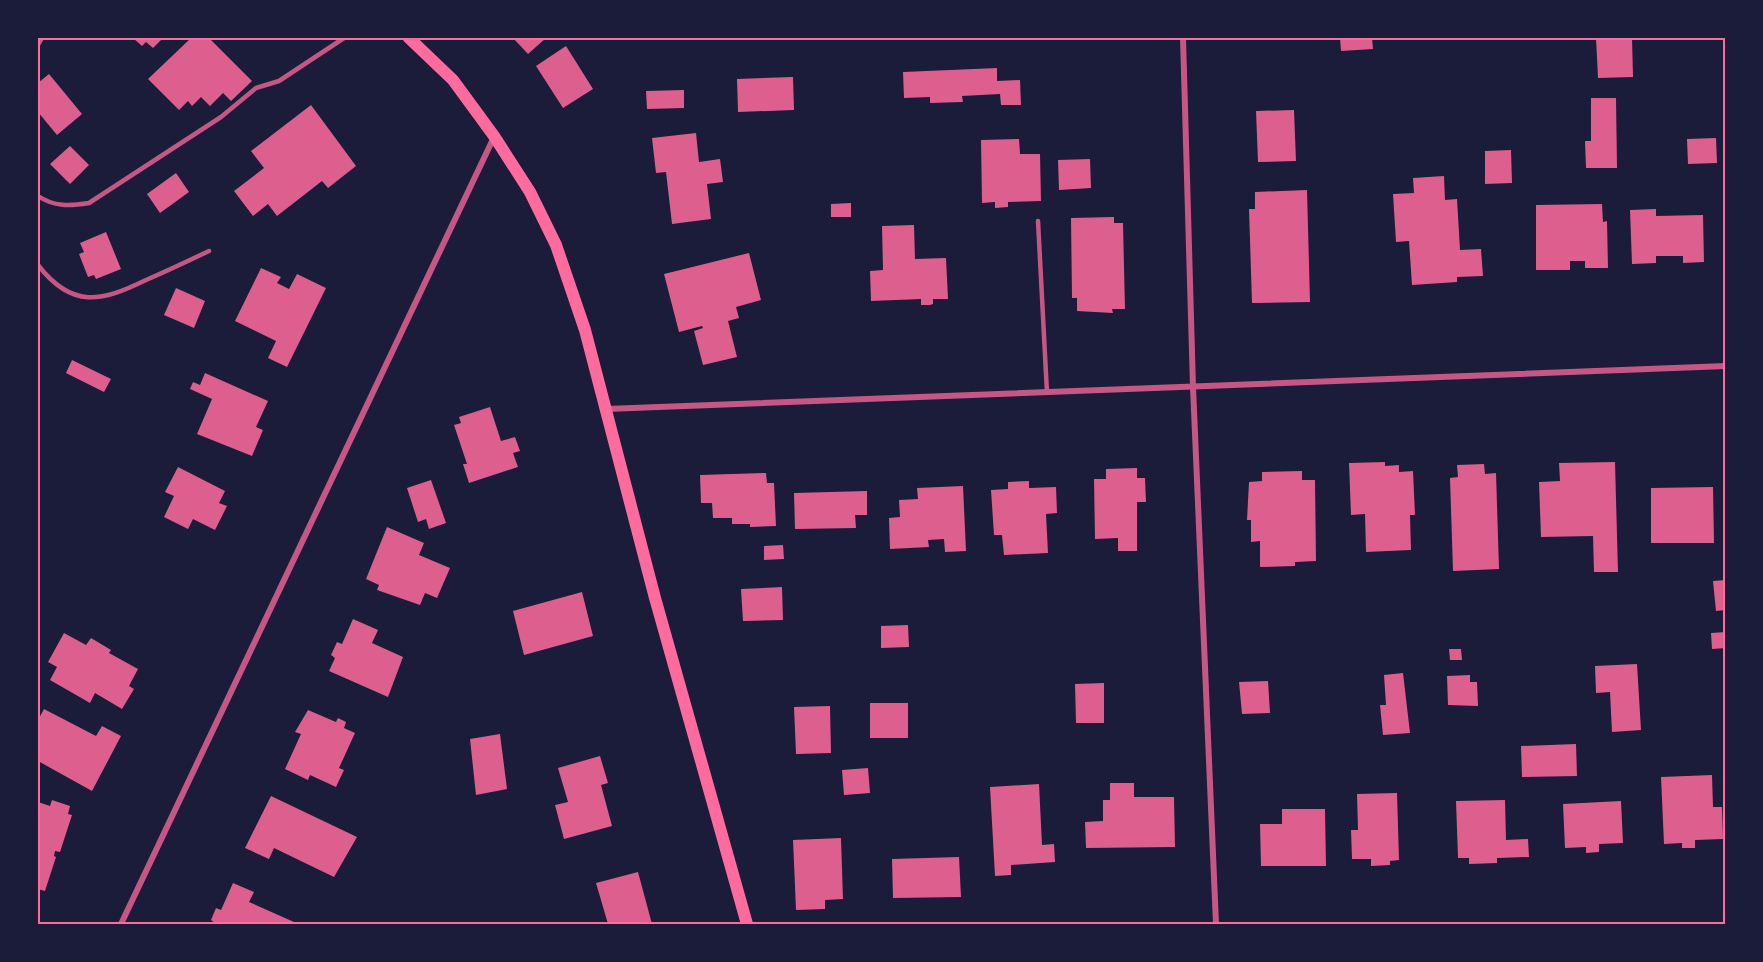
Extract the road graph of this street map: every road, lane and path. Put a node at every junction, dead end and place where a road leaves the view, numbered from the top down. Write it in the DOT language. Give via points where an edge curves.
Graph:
graph roads {
  1 [pos="42,38"];
  2 [pos="344,38"];
  3 [pos="409,38"];
  4 [pos="1183,38"];
  5 [pos="38,45"];
  6 [pos="494,136"];
  7 [pos="38,196"];
  8 [pos="1038,221"];
  9 [pos="209,251"];
  10 [pos="38,265"];
  11 [pos="1725,366"];
  12 [pos="1193,387"];
  13 [pos="1047,393"];
  14 [pos="605,409"];
  15 [pos="121,924"];
  16 [pos="747,924"];
  17 [pos="1216,924"];
  1 -- 5 [label="lane"];
  2 -- 7 [label="lane" via="279,81 256,88 221,117 89,203 69,207"];
  3 -- 6 [label="main road" via="453,80"];
  4 -- 12 [label="street"];
  6 -- 14 [label="main road" via="530,192 556,245 585,330"];
  6 -- 15 [label="street"];
  8 -- 13 [label="lane"];
  9 -- 10 [label="lane" via="115,295 92,299 67,293 51,282"];
  11 -- 12 [label="street"];
  12 -- 13 [label="street"];
  12 -- 17 [label="street"];
  13 -- 14 [label="street"];
  14 -- 16 [label="main road"];
}
